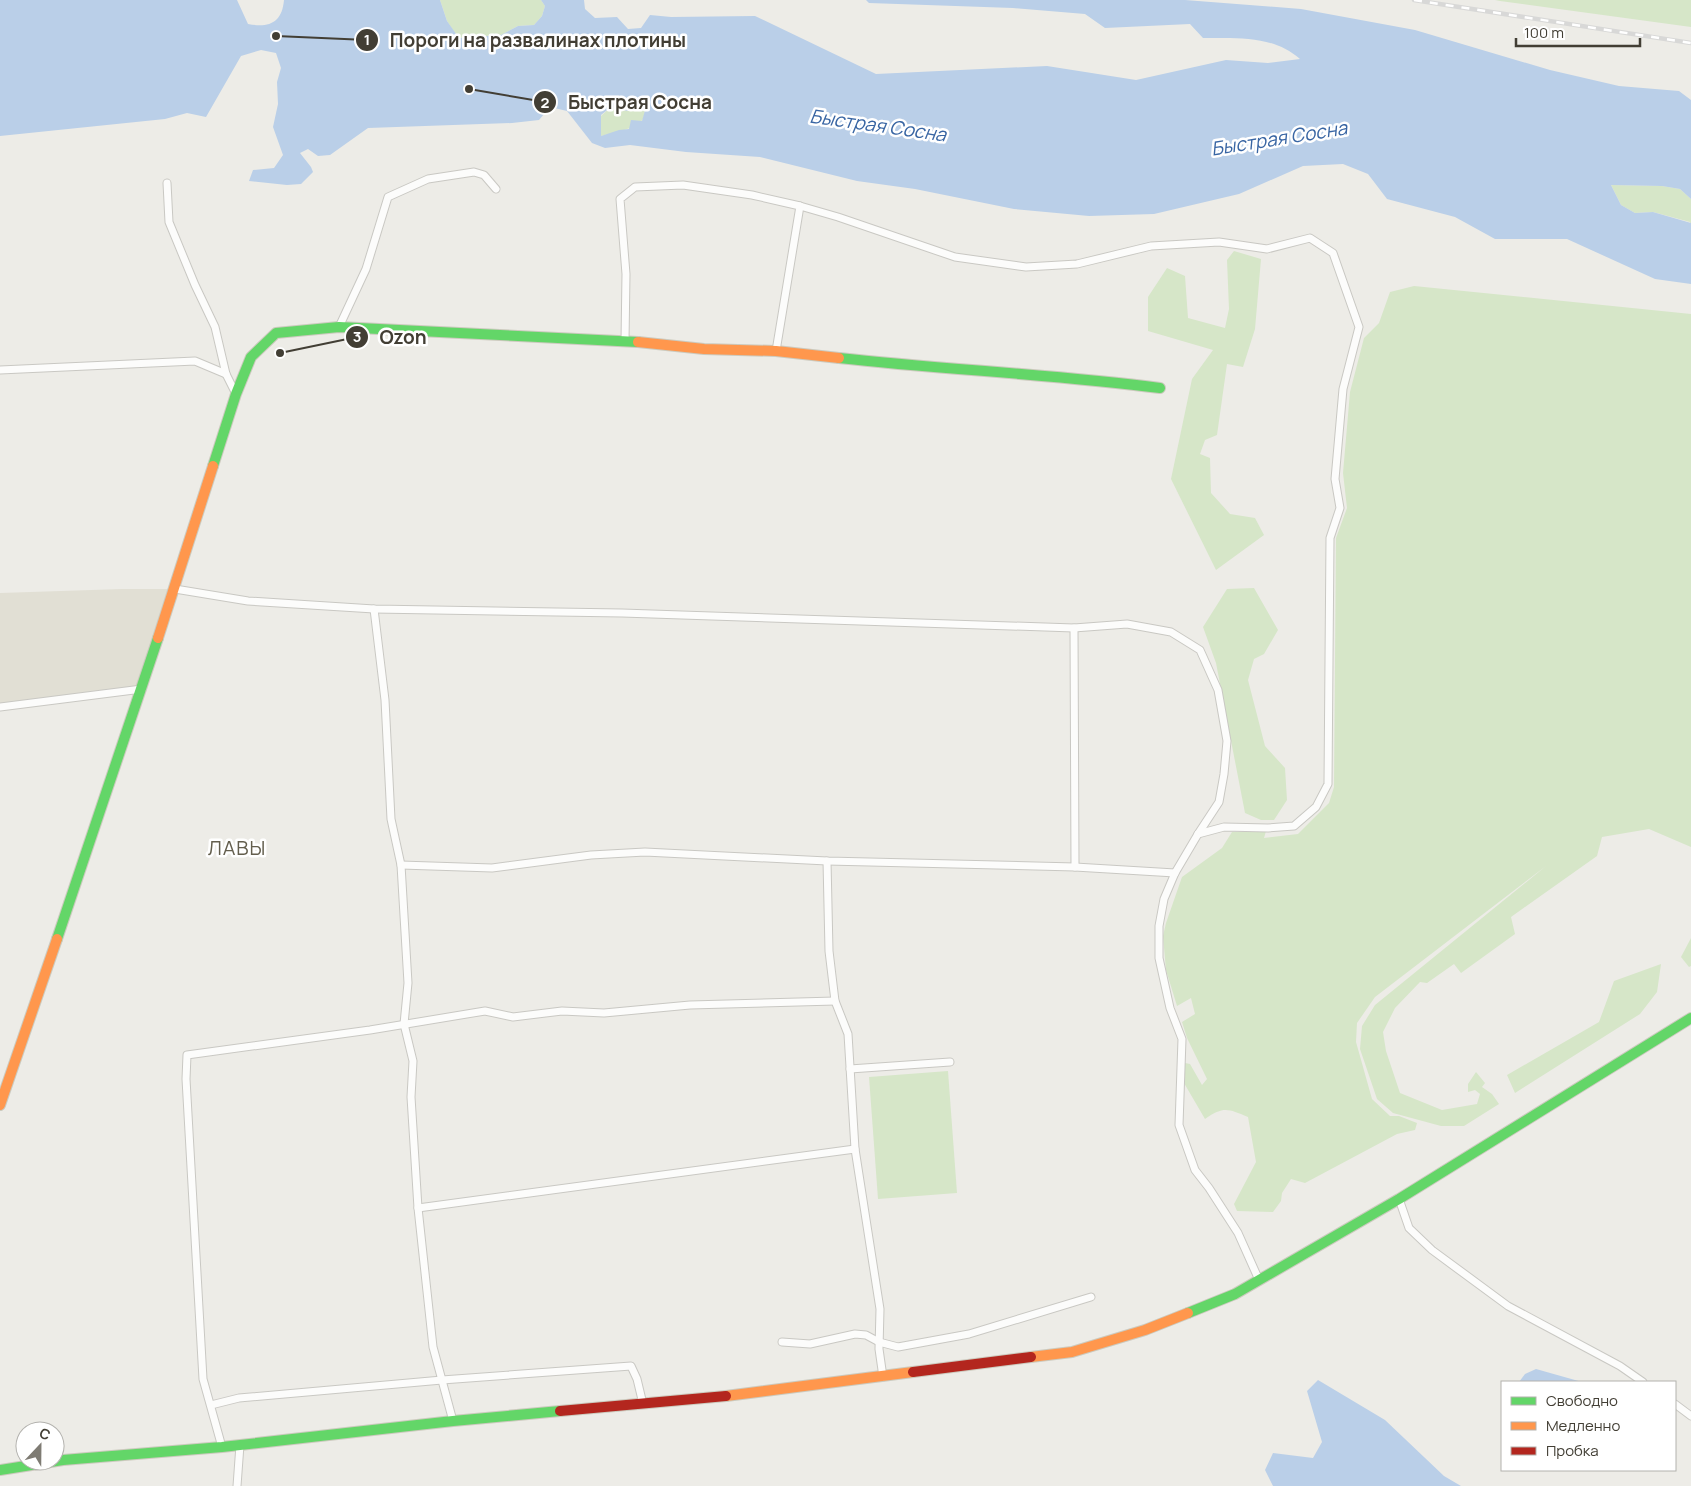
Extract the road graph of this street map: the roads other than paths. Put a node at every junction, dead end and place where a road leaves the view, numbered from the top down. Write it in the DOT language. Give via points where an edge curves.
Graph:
graph roads {
  1 [pos="167,184"];
  2 [pos="496,189"];
  3 [pos="800,206"];
  4 [pos="339,327"];
  5 [pos="625,341"];
  6 [pos="776,351"];
  7 [pos="0,370"];
  8 [pos="226,374"];
  9 [pos="1160,388"];
  10 [pos="236,394"];
  11 [pos="175,589"];
  12 [pos="374,609"];
  13 [pos="1074,628"];
  14 [pos="142,689"];
  15 [pos="0,707"];
  16 [pos="1198,834"];
  17 [pos="827,861"];
  18 [pos="401,865"];
  19 [pos="1075,867"];
  20 [pos="1175,873"];
  21 [pos="836,1001"];
  22 [pos="1691,1018"];
  23 [pos="404,1024"];
  24 [pos="950,1062"];
  25 [pos="850,1069"];
  26 [pos="0,1105"];
  27 [pos="855,1149"];
  28 [pos="1399,1199"];
  29 [pos="418,1208"];
  30 [pos="1259,1280"];
  31 [pos="1091,1297"];
  32 [pos="782,1342"];
  33 [pos="879,1342"];
  34 [pos="883,1377"];
  35 [pos="442,1380"];
  36 [pos="1642,1381"];
  37 [pos="642,1404"];
  38 [pos="211,1405"];
  39 [pos="1676,1405"];
  40 [pos="1691,1416"];
  41 [pos="453,1421"];
  42 [pos="240,1445"];
  43 [pos="222,1447"];
  44 [pos="0,1470"];
  45 [pos="237,1486"];
  1 -- 8 [label="street" via="169,222 215,327"];
  2 -- 4 [label="street" via="484,175 474,172 428,179 388,197 366,270"];
  3 -- 5 [label="street" via="683,185 635,187 620,199 626,274"];
  3 -- 6 [label="street"];
  3 -- 16 [label="street" via="955,257 1026,267 1077,264 1151,246 1219,242 1267,249 1310,238 1333,253 1359,326 1343,389 1335,479 1340,508 1330,538 1328,784 1316,806 1294,826 1224,827"];
  4 -- 5 [label="main road"];
  4 -- 10 [label="main road" via="276,333 252,357"];
  5 -- 6 [label="main road" via="704,349"];
  6 -- 9 [label="main road"];
  7 -- 8 [label="street" via="196,361"];
  8 -- 10 [label="street"];
  10 -- 11 [label="main road"];
  11 -- 12 [label="street" via="248,601"];
  11 -- 14 [label="main road"];
  12 -- 13 [label="street" via="622,613"];
  12 -- 18 [label="street" via="385,700 391,819"];
  13 -- 16 [label="street" via="1127,624 1171,632 1200,650 1218,690 1227,741 1218,802"];
  13 -- 19 [label="street"];
  14 -- 15 [label="street"];
  14 -- 26 [label="main road"];
  16 -- 20 [label="street"];
  17 -- 18 [label="street" via="645,852 590,855 492,868"];
  17 -- 19 [label="street"];
  17 -- 21 [label="street" via="829,951"];
  18 -- 23 [label="street" via="408,982"];
  19 -- 20 [label="street"];
  20 -- 30 [label="street" via="1164,899 1159,926 1159,958 1170,1008 1182,1038 1179,1125 1195,1170 1238,1233"];
  21 -- 23 [label="street" via="690,1005 604,1013 562,1011 513,1017 485,1011"];
  21 -- 25 [label="street" via="848,1034"];
  22 -- 28 [label="main road"];
  23 -- 29 [label="street" via="413,1061 411,1097"];
  23 -- 38 [label="street" via="187,1055 203,1379"];
  24 -- 25 [label="street"];
  25 -- 27 [label="street"];
  27 -- 29 [label="street"];
  27 -- 33 [label="street" via="880,1309"];
  28 -- 30 [label="main road"];
  28 -- 36 [label="street" via="1409,1228 1432,1250 1508,1306 1620,1366"];
  29 -- 35 [label="street" via="433,1347"];
  30 -- 34 [label="main road" via="1235,1294 1145,1330 1072,1352"];
  31 -- 33 [label="street" via="969,1334 898,1347"];
  32 -- 33 [label="street" via="810,1344 855,1334 866,1335"];
  33 -- 34 [label="street"];
  34 -- 37 [label="main road"];
  35 -- 37 [label="street" via="631,1366"];
  35 -- 38 [label="street" via="239,1398"];
  35 -- 41 [label="street"];
  37 -- 41 [label="main road"];
  38 -- 43 [label="street"];
  39 -- 40 [label="street"];
  41 -- 42 [label="main road"];
  42 -- 43 [label="main road"];
  42 -- 45 [label="street"];
  43 -- 44 [label="main road" via="63,1460"];
}
